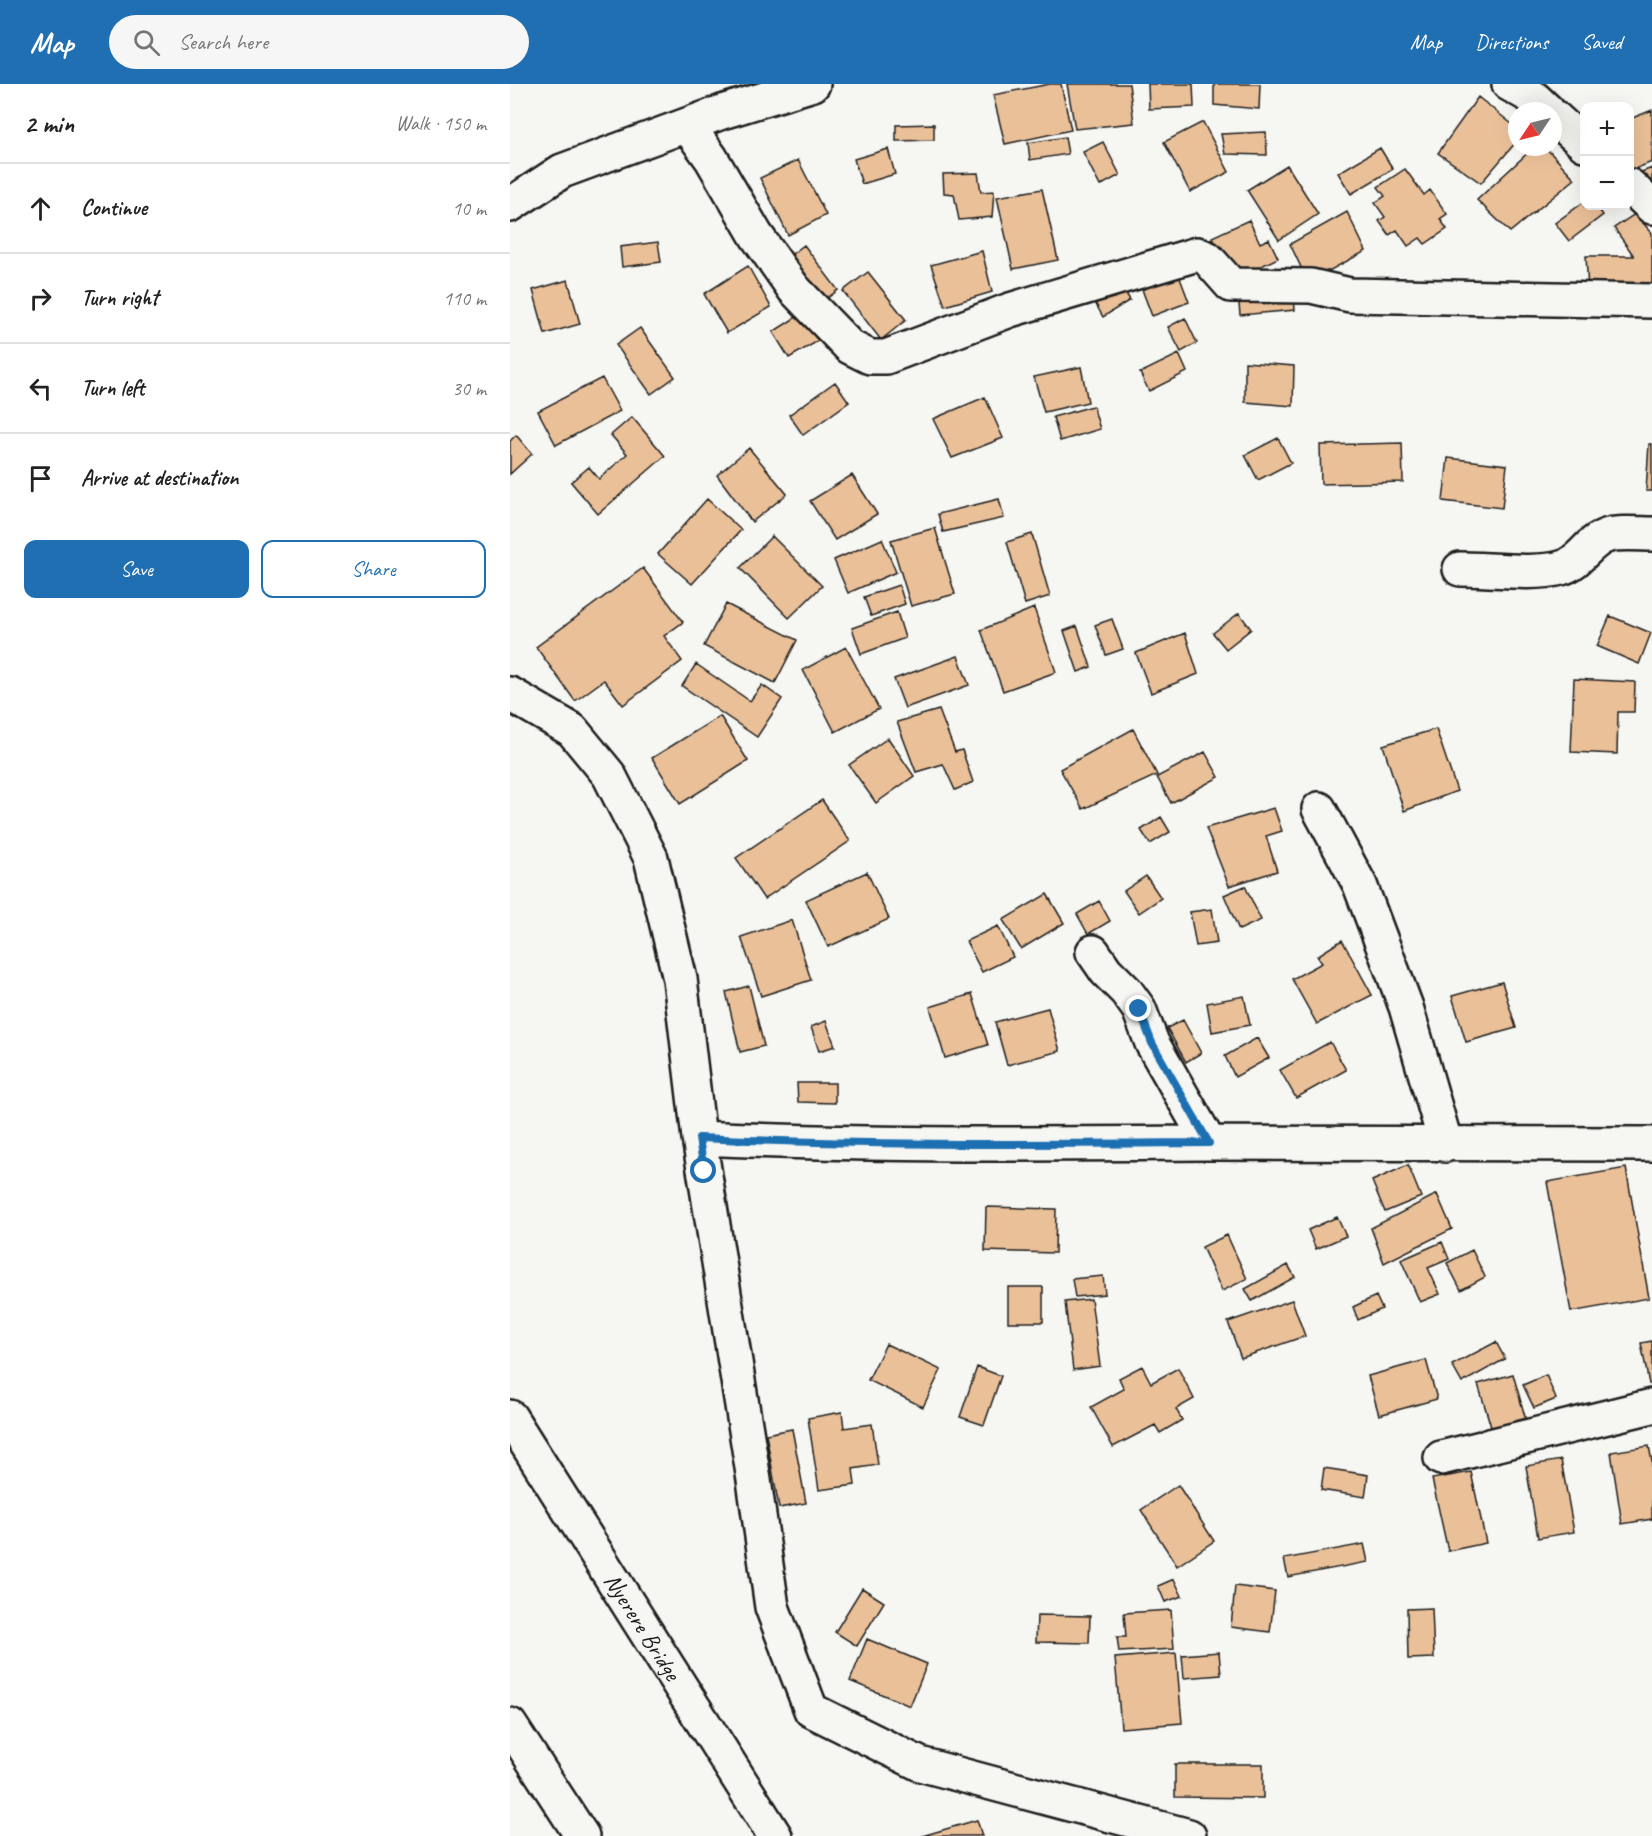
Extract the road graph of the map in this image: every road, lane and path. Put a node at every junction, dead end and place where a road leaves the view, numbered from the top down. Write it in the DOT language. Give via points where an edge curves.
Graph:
graph roads {
  1 [pos="813,84"];
  2 [pos="1509,84"];
  3 [pos="1538,102"];
  4 [pos="1562,124"];
  5 [pos="687,125"];
  6 [pos="1580,140"];
  7 [pos="1634,191"];
  8 [pos="510,205"];
  9 [pos="1652,207"];
  10 [pos="1652,301"];
  11 [pos="1652,534"];
  12 [pos="1460,569"];
  13 [pos="510,694"];
  14 [pos="1319,809"];
  15 [pos="1093,952"];
  16 [pos="699,1138"];
  17 [pos="1209,1143"];
  18 [pos="1652,1144"];
  19 [pos="1446,1145"];
  20 [pos="1652,1406"];
  21 [pos="510,1417"];
  22 [pos="1442,1458"];
  23 [pos="510,1725"];
  24 [pos="582,1836"];
  25 [pos="775,1836"];
  26 [pos="1189,1836"];
  1 -- 5 [label="street"];
  2 -- 3 [label="street"];
  4 -- 6 [label="street"];
  5 -- 8 [label="street" via="562,171"];
  5 -- 10 [label="street" via="794,289 850,347 870,357 886,357 1010,310 1197,254 1207,258 1231,285 1311,286 1350,295"];
  7 -- 9 [label="street"];
  11 -- 12 [label="street" via="1607,535 1574,563 1562,568"];
  13 -- 16 [label="street" via="572,730 609,775 651,858 680,979"];
  14 -- 19 [label="street" via="1364,896 1406,1007"];
  15 -- 17 [label="street" via="1139,1009 1152,1043"];
  16 -- 17 [label="street" via="969,1145"];
  16 -- 26 [label="street" via="772,1607 811,1710 920,1764"];
  17 -- 19 [label="street"];
  18 -- 19 [label="street"];
  20 -- 22 [label="street"];
  21 -- 25 [label="street, Nyerere Bridge"];
  23 -- 24 [label="street"];
}
